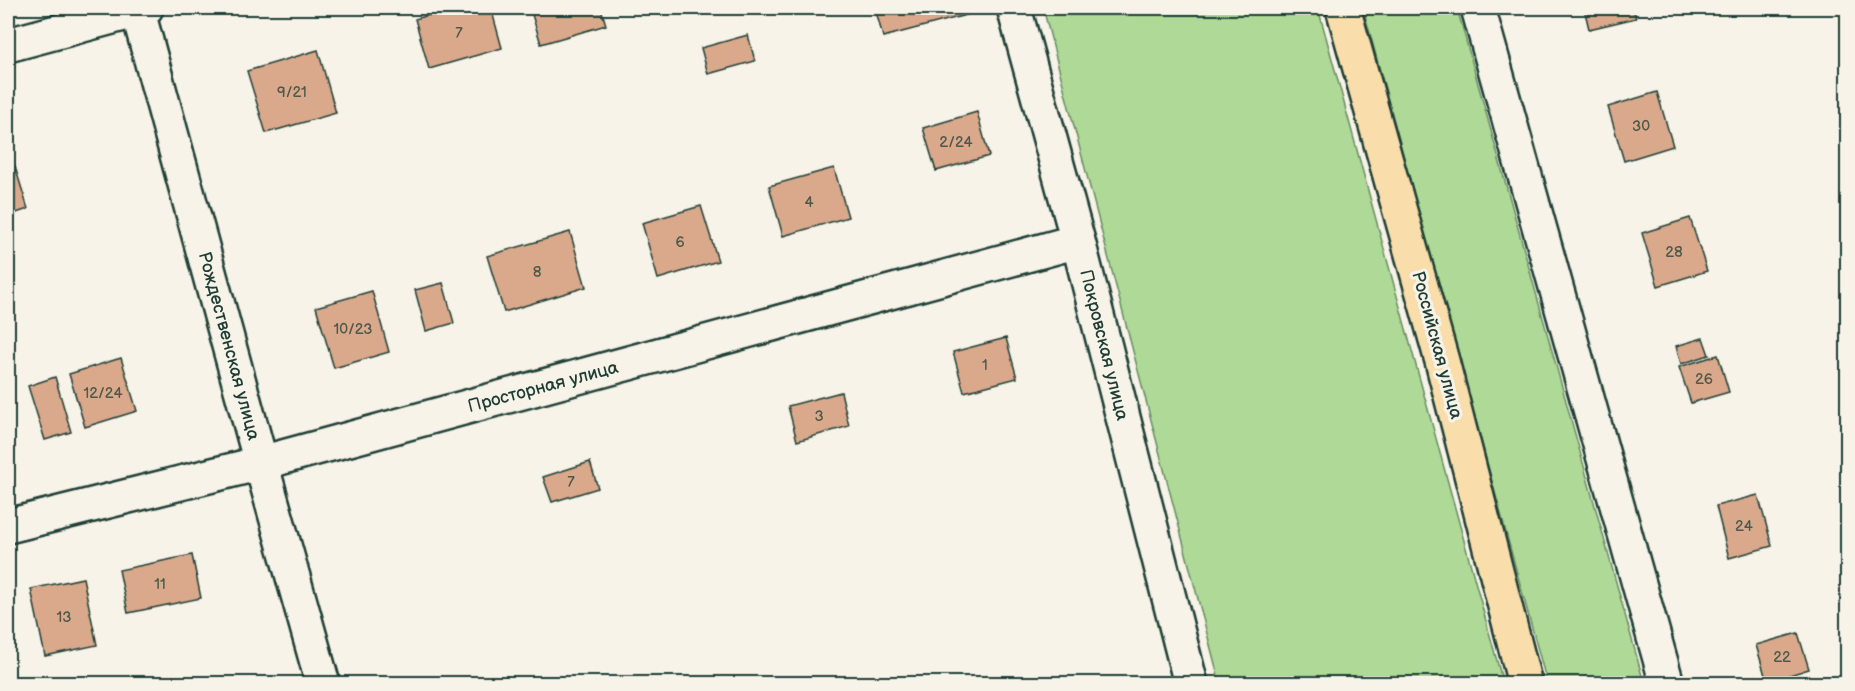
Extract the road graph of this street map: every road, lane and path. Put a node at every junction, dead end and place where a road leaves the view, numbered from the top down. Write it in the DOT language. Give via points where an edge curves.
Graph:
graph roads {
  1 [pos="141,8"];
  2 [pos="1014,8"];
  3 [pos="1343,8"];
  4 [pos="1478,8"];
  5 [pos="8,45"];
  6 [pos="1078,241"];
  7 [pos="261,463"];
  8 [pos="8,526"];
  9 [pos="323,684"];
  10 [pos="1191,684"];
  11 [pos="1525,684"];
  12 [pos="1667,684"];
  1 -- 5 [label="street"];
  1 -- 7 [label="street, Рождественская улица"];
  2 -- 6 [label="street, Покровская улица"];
  3 -- 11 [label="main road, Российская улица" via="1442,361"];
  4 -- 12 [label="street"];
  6 -- 7 [label="street, Просторная улица"];
  6 -- 10 [label="street, Покровская улица"];
  7 -- 8 [label="street, Просторная улица"];
  7 -- 9 [label="street, Рождественская улица"];
}
